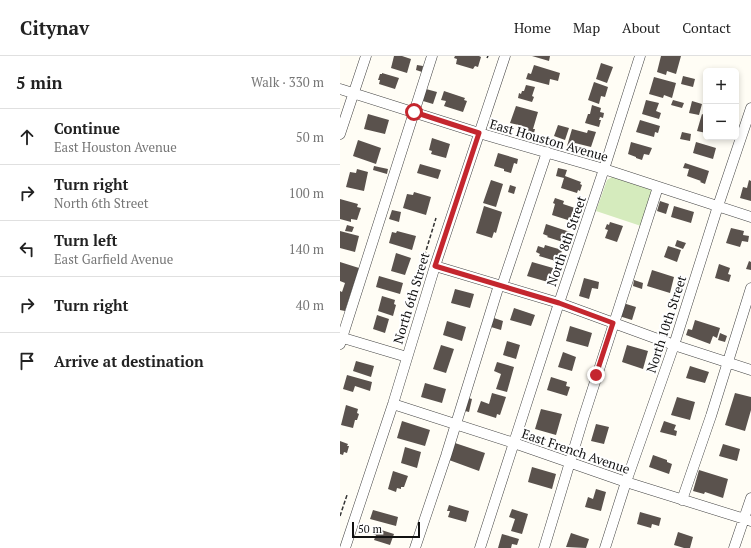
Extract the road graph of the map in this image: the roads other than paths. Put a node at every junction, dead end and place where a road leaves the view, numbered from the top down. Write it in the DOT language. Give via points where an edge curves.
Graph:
graph roads {
  1 [pos="366,56"];
  2 [pos="432,56"];
  3 [pos="505,56"];
  4 [pos="640,56"];
  5 [pos="340,89"];
  6 [pos="354,93"];
  7 [pos="751,108"];
  8 [pos="414,112"];
  9 [pos="479,133"];
  10 [pos="340,134"];
  11 [pos="547,152"];
  12 [pos="604,169"];
  13 [pos="658,187"];
  14 [pos="718,206"];
  15 [pos="751,217"];
  16 [pos="435,266"];
  17 [pos="501,286"];
  18 [pos="751,288"];
  19 [pos="559,303"];
  20 [pos="613,323"];
  21 [pos="341,339"];
  22 [pos="674,345"];
  23 [pos="407,357"];
  24 [pos="727,362"];
  25 [pos="751,370"];
  26 [pos="393,404"];
  27 [pos="455,424"];
  28 [pos="514,443"];
  29 [pos="570,462"];
  30 [pos="626,482"];
  31 [pos="751,498"];
  32 [pos="682,500"];
  33 [pos="748,520"];
  34 [pos="345,548"];
  35 [pos="415,548"];
  36 [pos="480,548"];
  37 [pos="544,548"];
  38 [pos="605,548"];
  39 [pos="734,548"];
  1 -- 6 [label="street"];
  2 -- 8 [label="street"];
  3 -- 9 [label="street, North 6th Street"];
  4 -- 12 [label="street, North 8th Street"];
  5 -- 6 [label="street, East Houston Avenue"];
  6 -- 8 [label="street, East Houston Avenue"];
  6 -- 10 [label="street"];
  7 -- 14 [label="street, North 10th Street"];
  8 -- 9 [label="street, East Houston Avenue"];
  8 -- 21 [label="street"];
  9 -- 11 [label="street, East Houston Avenue"];
  9 -- 16 [label="street, North 6th Street"];
  11 -- 12 [label="street, East Houston Avenue"];
  11 -- 17 [label="street"];
  12 -- 13 [label="street, East Houston Avenue"];
  12 -- 19 [label="street, North 8th Street"];
  13 -- 14 [label="street, East Houston Avenue"];
  13 -- 20 [label="street"];
  14 -- 15 [label="street, East Houston Avenue"];
  14 -- 22 [label="street, North 10th Street"];
  16 -- 17 [label="street"];
  16 -- 23 [label="street, North 6th Street"];
  17 -- 19 [label="street"];
  17 -- 27 [label="street"];
  18 -- 24 [label="street"];
  19 -- 20 [label="street"];
  19 -- 28 [label="street, North 8th Street"];
  20 -- 22 [label="street"];
  20 -- 29 [label="street"];
  21 -- 23 [label="street"];
  22 -- 24 [label="street"];
  22 -- 30 [label="street, North 10th Street"];
  23 -- 26 [label="street, North 6th Street"];
  24 -- 25 [label="street"];
  24 -- 32 [label="street"];
  26 -- 27 [label="street, East French Avenue"];
  26 -- 34 [label="street, North 6th Street"];
  27 -- 28 [label="street, East French Avenue"];
  27 -- 35 [label="street"];
  28 -- 29 [label="street, East French Avenue"];
  28 -- 36 [label="street, North 8th Street"];
  29 -- 30 [label="street, East French Avenue"];
  29 -- 37 [label="street"];
  30 -- 32 [label="street, East French Avenue"];
  30 -- 38 [label="street, North 10th Street"];
  31 -- 33 [label="street"];
  32 -- 33 [label="street, East French Avenue"];
  33 -- 39 [label="street"];
}
